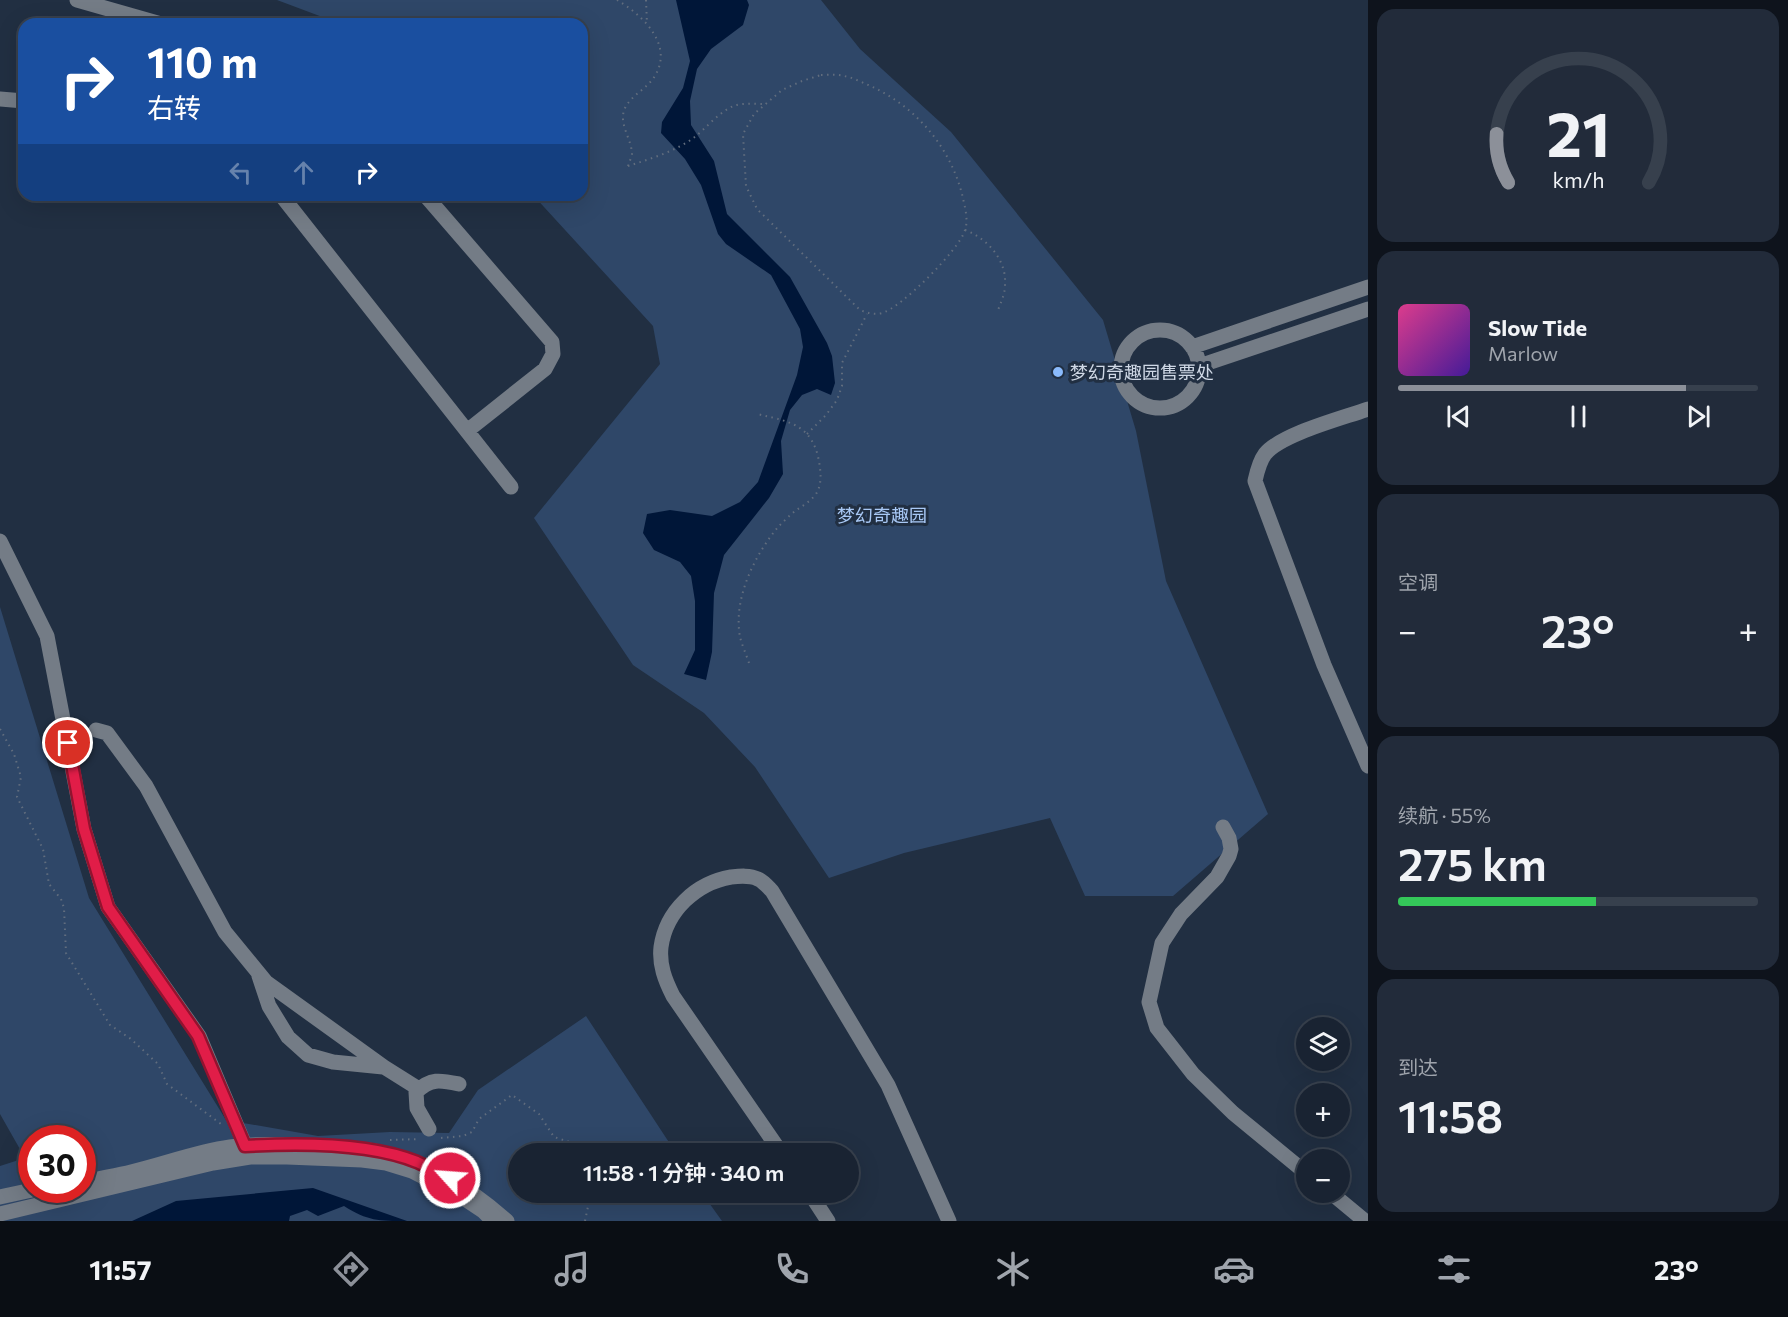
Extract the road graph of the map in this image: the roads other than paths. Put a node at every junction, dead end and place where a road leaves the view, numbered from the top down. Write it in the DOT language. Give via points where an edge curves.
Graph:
graph roads {
  1 [pos="77,0"];
  2 [pos="140,18"];
  3 [pos="0,99"];
  4 [pos="18,100"];
  5 [pos="286,201"];
  6 [pos="430,201"];
  7 [pos="1368,287"];
  8 [pos="1368,309"];
  9 [pos="1192,347"];
  10 [pos="1199,366"];
  11 [pos="1368,409"];
  12 [pos="467,431"];
  13 [pos="511,487"];
  14 [pos="0,541"];
  15 [pos="96,730"];
  16 [pos="1368,766"];
  17 [pos="1223,827"];
  18 [pos="258,973"];
  19 [pos="384,1067"];
  20 [pos="459,1084"];
  21 [pos="419,1089"];
  22 [pos="429,1129"];
  23 [pos="774,1143"];
  24 [pos="248,1152"];
  25 [pos="1296,1165"];
  26 [pos="96,1179"];
  27 [pos="18,1193"];
  28 [pos="0,1197"];
  29 [pos="816,1203"];
  30 [pos="1343,1203"];
  31 [pos="0,1214"];
  32 [pos="493,1221"];
  33 [pos="507,1221"];
  34 [pos="828,1221"];
  35 [pos="949,1221"];
  36 [pos="1365,1221"];
  1 -- 2 [label="street"];
  3 -- 4 [label="street"];
  5 -- 12 [label="street"];
  6 -- 12 [label="street" via="552,342 553,354 545,369"];
  7 -- 9 [label="street"];
  8 -- 10 [label="street"];
  9 -- 10 [label="street"];
  9 -- 10 [label="street" via="1172,332 1160,330 1137,337 1122,357 1123,382 1138,401 1162,408 1185,399 1193,390"];
  11 -- 16 [label="street" via="1281,441 1265,454 1256,481 1324,665"];
  12 -- 13 [label="street"];
  14 -- 24 [label="street" via="47,636 84,829 108,907 198,1036"];
  15 -- 18 [label="street" via="107,733 146,786 225,932"];
  17 -- 25 [label="street" via="1229,838 1229,856 1217,877 1181,914 1162,943 1149,1002 1157,1028 1193,1074"];
  18 -- 19 [label="street"];
  18 -- 19 [label="street" via="269,1006 288,1037 308,1055 333,1062"];
  19 -- 21 [label="street"];
  20 -- 21 [label="street" via="440,1080"];
  21 -- 22 [label="street" via="417,1108"];
  23 -- 35 [label="street" via="673,996 662,969 666,928 691,894 706,884 741,875 759,879 772,891 888,1085"];
  24 -- 26 [label="street" via="230,1147"];
  24 -- 31 [label="street"];
  24 -- 32 [label="street" via="386,1163 412,1171 459,1195"];
  24 -- 33 [label="street" via="275,1144 382,1152 415,1161 450,1178"];
  27 -- 28 [label="street"];
  29 -- 34 [label="street"];
  30 -- 36 [label="street"];
}
